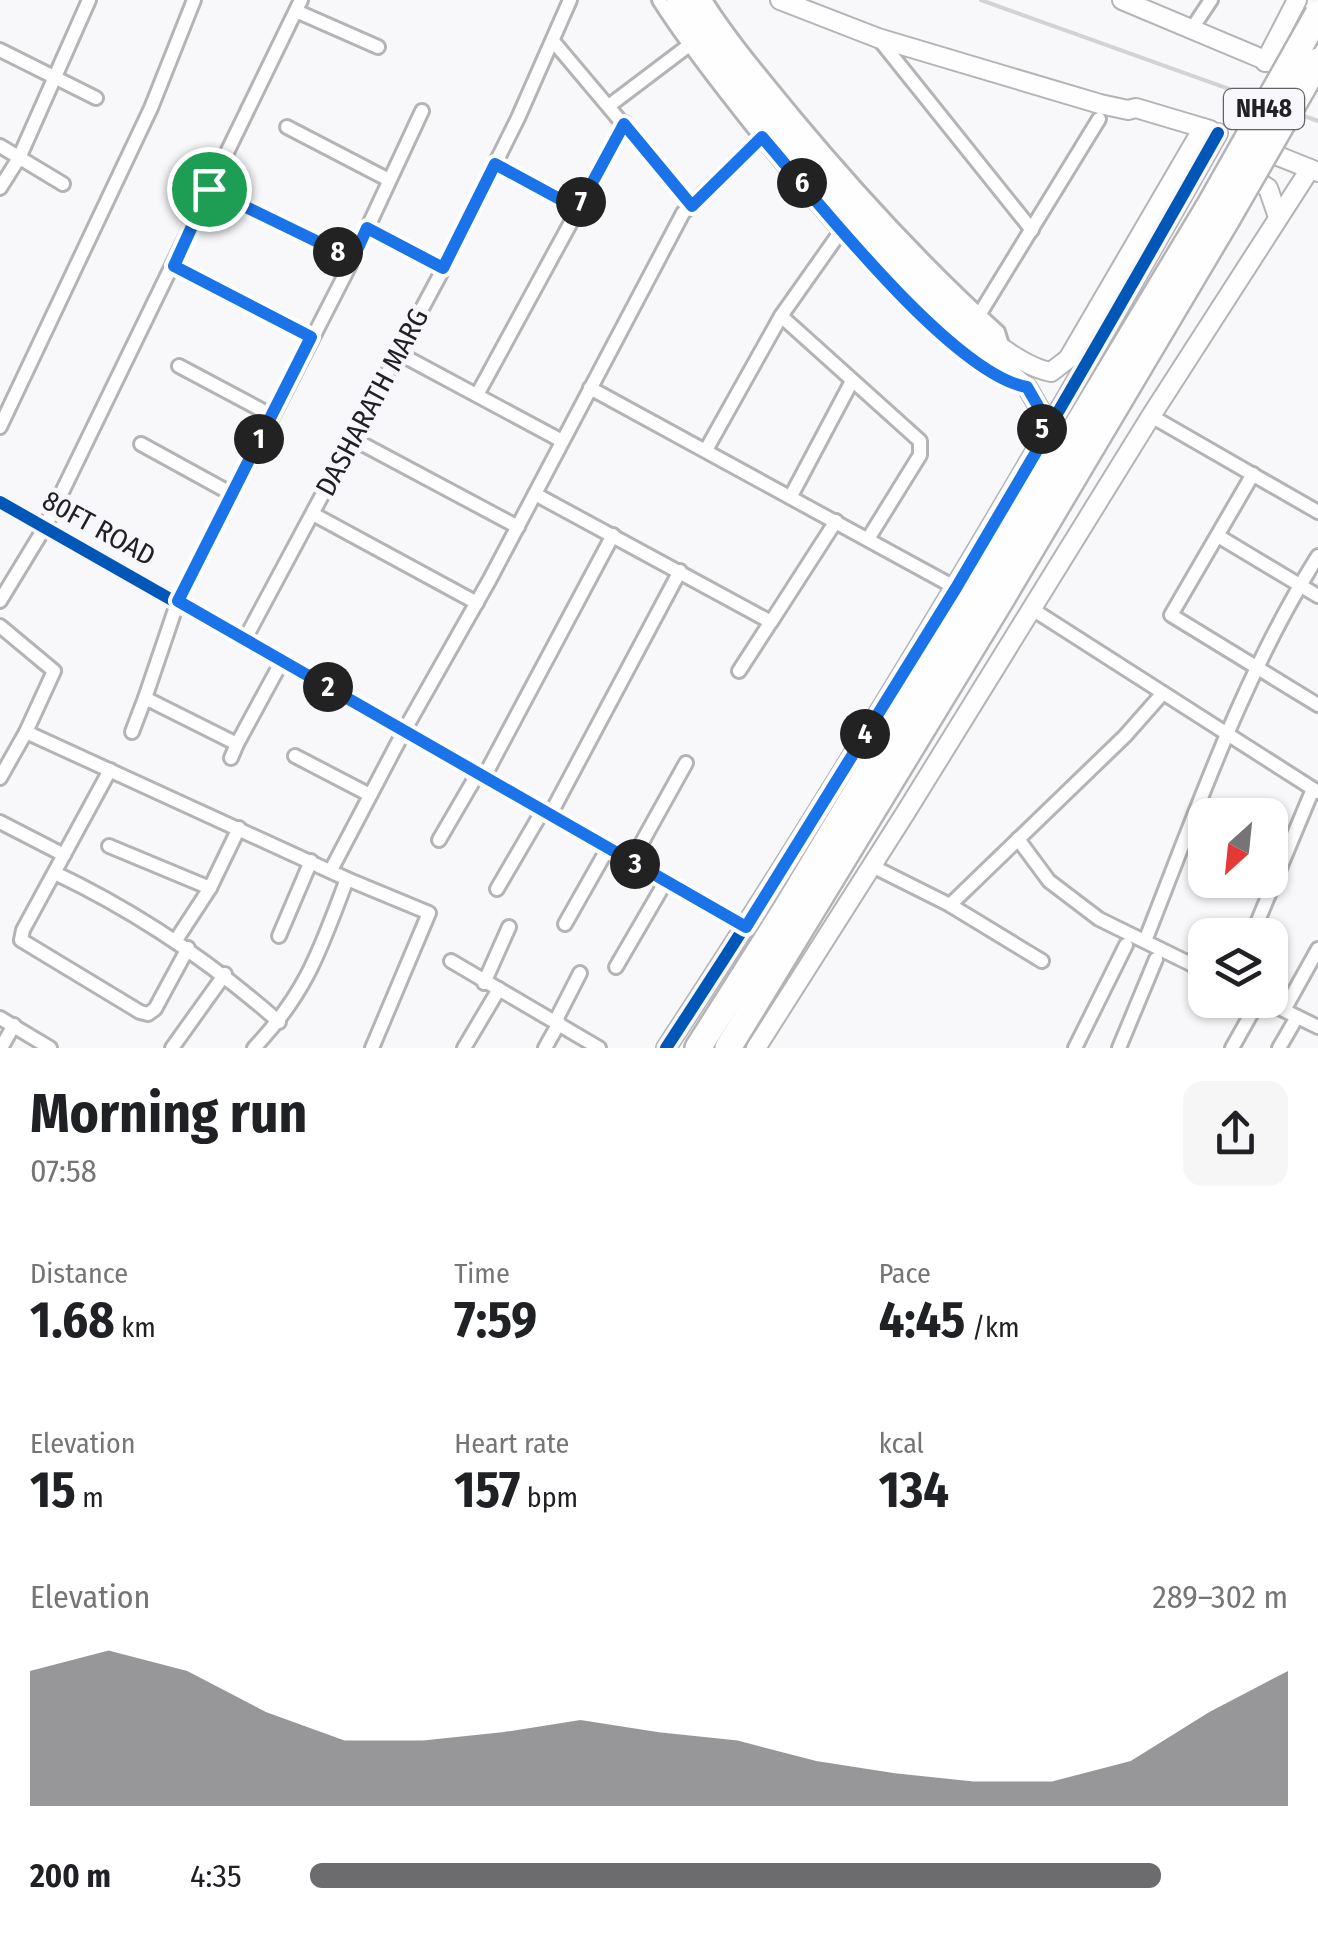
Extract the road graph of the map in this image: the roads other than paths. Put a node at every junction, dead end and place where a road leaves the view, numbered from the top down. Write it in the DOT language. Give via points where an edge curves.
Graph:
graph roads {
  1 [pos="89,0"];
  2 [pos="194,0"];
  3 [pos="570,0"];
  4 [pos="659,0"];
  5 [pos="676,0"];
  6 [pos="692,0"];
  7 [pos="704,0"];
  8 [pos="780,0"];
  9 [pos="1211,0"];
  10 [pos="1126,1"];
  11 [pos="1304,5"];
  12 [pos="299,6"];
  13 [pos="1192,30"];
  14 [pos="1318,37"];
  15 [pos="878,38"];
  16 [pos="553,41"];
  17 [pos="688,46"];
  18 [pos="378,47"];
  19 [pos="0,50"];
  20 [pos="1318,61"];
  21 [pos="1265,62"];
  22 [pos="55,78"];
  23 [pos="1318,80"];
  24 [pos="96,98"];
  25 [pos="610,105"];
  26 [pos="422,110"];
  27 [pos="1099,119"];
  28 [pos="624,124"];
  29 [pos="287,127"];
  30 [pos="1211,130"];
  31 [pos="762,137"];
  32 [pos="0,146"];
  33 [pos="1199,150"];
  34 [pos="19,158"];
  35 [pos="495,164"];
  36 [pos="1314,170"];
  37 [pos="390,180"];
  38 [pos="63,184"];
  39 [pos="0,188"];
  40 [pos="209,189"];
  41 [pos="692,206"];
  42 [pos="578,209"];
  43 [pos="1219,212"];
  44 [pos="1278,216"];
  45 [pos="367,228"];
  46 [pos="841,230"];
  47 [pos="1032,230"];
  48 [pos="353,259"];
  49 [pos="174,266"];
  50 [pos="443,268"];
  51 [pos="936,304"];
  52 [pos="979,315"];
  53 [pos="781,316"];
  54 [pos="311,337"];
  55 [pos="1004,350"];
  56 [pos="398,353"];
  57 [pos="180,366"];
  58 [pos="852,381"];
  59 [pos="1027,387"];
  60 [pos="590,388"];
  61 [pos="477,395"];
  62 [pos="271,415"];
  63 [pos="1151,416"];
  64 [pos="1,422"];
  65 [pos="353,438"];
  66 [pos="562,440"];
  67 [pos="1042,442"];
  68 [pos="141,444"];
  69 [pos="706,450"];
  70 [pos="1253,474"];
  71 [pos="232,494"];
  72 [pos="535,494"];
  73 [pos="791,496"];
  74 [pos="0,502"];
  75 [pos="1318,512"];
  76 [pos="312,514"];
  77 [pos="836,520"];
  78 [pos="45,526"];
  79 [pos="518,527"];
  80 [pos="614,535"];
  81 [pos="1218,536"];
  82 [pos="868,539"];
  83 [pos="1318,556"];
  84 [pos="680,571"];
  85 [pos="1299,586"];
  86 [pos="956,588"];
  87 [pos="1318,596"];
  88 [pos="0,601"];
  89 [pos="178,601"];
  90 [pos="476,603"];
  91 [pos="1032,610"];
  92 [pos="772,620"];
  93 [pos="0,626"];
  94 [pos="245,639"];
  95 [pos="282,661"];
  96 [pos="1256,669"];
  97 [pos="739,671"];
  98 [pos="1164,693"];
  99 [pos="145,698"];
  100 [pos="1318,705"];
  101 [pos="404,731"];
  102 [pos="26,732"];
  103 [pos="132,732"];
  104 [pos="1226,734"];
  105 [pos="237,744"];
  106 [pos="295,756"];
  107 [pos="230,758"];
  108 [pos="686,763"];
  109 [pos="110,770"];
  110 [pos="481,775"];
  111 [pos="0,778"];
  112 [pos="1316,791"];
  113 [pos="370,795"];
  114 [pos="546,812"];
  115 [pos="0,822"];
  116 [pos="239,828"];
  117 [pos="1018,839"];
  118 [pos="439,840"];
  119 [pos="109,846"];
  120 [pos="608,848"];
  121 [pos="64,856"];
  122 [pos="310,861"];
  123 [pos="631,862"];
  124 [pos="872,866"];
  125 [pos="332,870"];
  126 [pos="55,872"];
  127 [pos="347,879"];
  128 [pos="666,881"];
  129 [pos="210,888"];
  130 [pos="498,889"];
  131 [pos="950,905"];
  132 [pos="1260,918"];
  133 [pos="565,924"];
  134 [pos="509,927"];
  135 [pos="746,927"];
  136 [pos="279,936"];
  137 [pos="1145,942"];
  138 [pos="182,944"];
  139 [pos="1126,946"];
  140 [pos="1318,949"];
  141 [pos="1156,959"];
  142 [pos="451,961"];
  143 [pos="1042,961"];
  144 [pos="1188,963"];
  145 [pos="616,967"];
  146 [pos="580,973"];
  147 [pos="225,974"];
  148 [pos="484,983"];
  149 [pos="498,990"];
  150 [pos="1290,1014"];
  151 [pos="0,1018"];
  152 [pos="1250,1018"];
  153 [pos="279,1022"];
  154 [pos="557,1022"];
  155 [pos="14,1025"];
  156 [pos="1318,1028"];
  157 [pos="1,1048"];
  158 [pos="50,1048"];
  159 [pos="172,1048"];
  160 [pos="254,1048"];
  161 [pos="372,1048"];
  162 [pos="464,1048"];
  163 [pos="545,1048"];
  164 [pos="598,1048"];
  165 [pos="666,1048"];
  166 [pos="698,1048"];
  167 [pos="728,1048"];
  168 [pos="756,1048"];
  169 [pos="1074,1048"];
  170 [pos="1119,1048"];
  171 [pos="1232,1048"];
  172 [pos="1278,1048"];
  1 -- 22 [label="street"];
  2 -- 64 [label="street" via="151,108"];
  3 -- 16 [label="street, DASHARATH MARG"];
  4 -- 17 [label="street"];
  5 -- 51 [label="street" via="778,140"];
  6 -- 51 [label="street" via="778,116"];
  7 -- 52 [label="street" via="893,231"];
  8 -- 15 [label="street"];
  9 -- 13 [label="street"];
  10 -- 13 [label="street"];
  11 -- 14 [label="street" via="1302,25"];
  11 -- 21 [label="street"];
  11 -- 43 [label="highway, NH48, bridge"];
  12 -- 18 [label="street"];
  12 -- 40 [label="street"];
  13 -- 21 [label="street"];
  15 -- 30 [label="street"];
  15 -- 47 [label="street"];
  16 -- 25 [label="street"];
  16 -- 35 [label="street, DASHARATH MARG"];
  17 -- 25 [label="street"];
  17 -- 31 [label="street"];
  19 -- 22 [label="street"];
  20 -- 43 [label="highway, NH48, bridge"];
  21 -- 23 [label="street"];
  22 -- 24 [label="street"];
  22 -- 34 [label="street"];
  25 -- 28 [label="street"];
  26 -- 37 [label="street"];
  27 -- 47 [label="street"];
  28 -- 41 [label="street"];
  28 -- 42 [label="street"];
  29 -- 37 [label="street"];
  30 -- 33 [label="street"];
  30 -- 36 [label="street"];
  31 -- 41 [label="street"];
  31 -- 46 [label="street"];
  32 -- 34 [label="street"];
  33 -- 44 [label="street" via="1268,188"];
  33 -- 55 [label="street" via="1068,359 1043,371"];
  33 -- 67 [label="street"];
  34 -- 38 [label="street"];
  34 -- 39 [label="street"];
  35 -- 42 [label="street"];
  35 -- 50 [label="street, DASHARATH MARG"];
  36 -- 44 [label="street"];
  37 -- 45 [label="street"];
  40 -- 48 [label="street"];
  40 -- 49 [label="street"];
  41 -- 60 [label="street"];
  42 -- 61 [label="street"];
  43 -- 166 [label="highway, NH48"];
  43 -- 167 [label="highway, NH48" via="999,604"];
  44 -- 63 [label="street"];
  45 -- 48 [label="street"];
  45 -- 50 [label="street"];
  46 -- 53 [label="street"];
  46 -- 59 [label="street" via="952,342 1008,384"];
  47 -- 52 [label="street"];
  48 -- 54 [label="street"];
  49 -- 54 [label="street"];
  49 -- 78 [label="street"];
  50 -- 56 [label="street, DASHARATH MARG"];
  51 -- 55 [label="street"];
  51 -- 59 [label="street"];
  52 -- 55 [label="street" via="998,332"];
  53 -- 58 [label="street"];
  53 -- 69 [label="street"];
  54 -- 62 [label="street"];
  56 -- 61 [label="street"];
  56 -- 65 [label="street, DASHARATH MARG"];
  57 -- 62 [label="street"];
  58 -- 73 [label="street"];
  58 -- 82 [label="street" via="920,442 920,455"];
  59 -- 67 [label="street" via="1042,413"];
  60 -- 66 [label="street"];
  60 -- 69 [label="street"];
  61 -- 66 [label="street"];
  62 -- 71 [label="street"];
  63 -- 70 [label="street"];
  63 -- 91 [label="street"];
  65 -- 76 [label="street, DASHARATH MARG"];
  65 -- 79 [label="street"];
  66 -- 72 [label="street"];
  67 -- 86 [label="street"];
  68 -- 71 [label="street"];
  69 -- 73 [label="street"];
  70 -- 75 [label="street"];
  70 -- 81 [label="street"];
  71 -- 89 [label="street"];
  72 -- 79 [label="street"];
  72 -- 80 [label="street"];
  73 -- 77 [label="street"];
  74 -- 78 [label="street, 80FT ROAD"];
  76 -- 90 [label="street"];
  76 -- 94 [label="street, DASHARATH MARG"];
  77 -- 82 [label="street"];
  77 -- 92 [label="street"];
  78 -- 88 [label="street"];
  78 -- 89 [label="street, 80FT ROAD"];
  79 -- 90 [label="street"];
  80 -- 84 [label="street"];
  80 -- 110 [label="street"];
  81 -- 85 [label="street"];
  81 -- 96 [label="street" via="1172,615"];
  82 -- 86 [label="street"];
  83 -- 85 [label="street"];
  84 -- 92 [label="street"];
  84 -- 114 [label="street"];
  85 -- 87 [label="street"];
  85 -- 96 [label="street"];
  86 -- 135 [label="street"];
  89 -- 94 [label="street, 80FT ROAD"];
  89 -- 99 [label="street"];
  90 -- 101 [label="street"];
  91 -- 98 [label="street"];
  91 -- 124 [label="street"];
  92 -- 97 [label="street"];
  93 -- 102 [label="street" via="54,671"];
  94 -- 95 [label="street, 80FT ROAD"];
  95 -- 101 [label="street, 80FT ROAD"];
  95 -- 105 [label="street"];
  96 -- 100 [label="street"];
  96 -- 104 [label="street"];
  98 -- 104 [label="street"];
  98 -- 117 [label="street"];
  99 -- 103 [label="street"];
  99 -- 105 [label="street"];
  101 -- 110 [label="street, 80FT ROAD"];
  101 -- 113 [label="street"];
  102 -- 109 [label="street"];
  102 -- 111 [label="street"];
  104 -- 112 [label="street"];
  104 -- 137 [label="street"];
  105 -- 107 [label="street"];
  106 -- 113 [label="street"];
  108 -- 123 [label="street"];
  109 -- 116 [label="street"];
  109 -- 121 [label="street"];
  110 -- 114 [label="street, 80FT ROAD"];
  110 -- 118 [label="street"];
  112 -- 132 [label="street"];
  113 -- 125 [label="street"];
  114 -- 120 [label="street, 80FT ROAD"];
  114 -- 130 [label="street"];
  115 -- 121 [label="street"];
  116 -- 122 [label="street"];
  116 -- 129 [label="street"];
  117 -- 131 [label="street"];
  117 -- 137 [label="street" via="1048,880 1099,919"];
  119 -- 129 [label="street"];
  120 -- 123 [label="street, 80FT ROAD"];
  120 -- 133 [label="street"];
  121 -- 126 [label="street"];
  122 -- 125 [label="street"];
  122 -- 136 [label="street"];
  123 -- 128 [label="street, 80FT ROAD"];
  124 -- 131 [label="street"];
  124 -- 168 [label="street"];
  125 -- 127 [label="street"];
  126 -- 138 [label="street"];
  126 -- 138 [label="street" via="21,940 140,1012 155,1009"];
  127 -- 153 [label="street" via="318,957"];
  127 -- 161 [label="street" via="429,913"];
  128 -- 135 [label="street, 80FT ROAD"];
  128 -- 145 [label="street"];
  129 -- 138 [label="street"];
  131 -- 143 [label="street"];
  134 -- 148 [label="street"];
  135 -- 165 [label="street"];
  137 -- 144 [label="street"];
  138 -- 147 [label="street"];
  139 -- 169 [label="street"];
  140 -- 150 [label="street"];
  141 -- 170 [label="street"];
  142 -- 148 [label="street"];
  146 -- 154 [label="street"];
  147 -- 153 [label="street"];
  147 -- 159 [label="street"];
  148 -- 149 [label="street"];
  149 -- 154 [label="street"];
  149 -- 162 [label="street"];
  150 -- 156 [label="street"];
  150 -- 172 [label="street"];
  151 -- 155 [label="street"];
  152 -- 171 [label="street"];
  153 -- 160 [label="street"];
  154 -- 163 [label="street"];
  154 -- 164 [label="street"];
  155 -- 157 [label="street"];
  155 -- 158 [label="street"];
}
